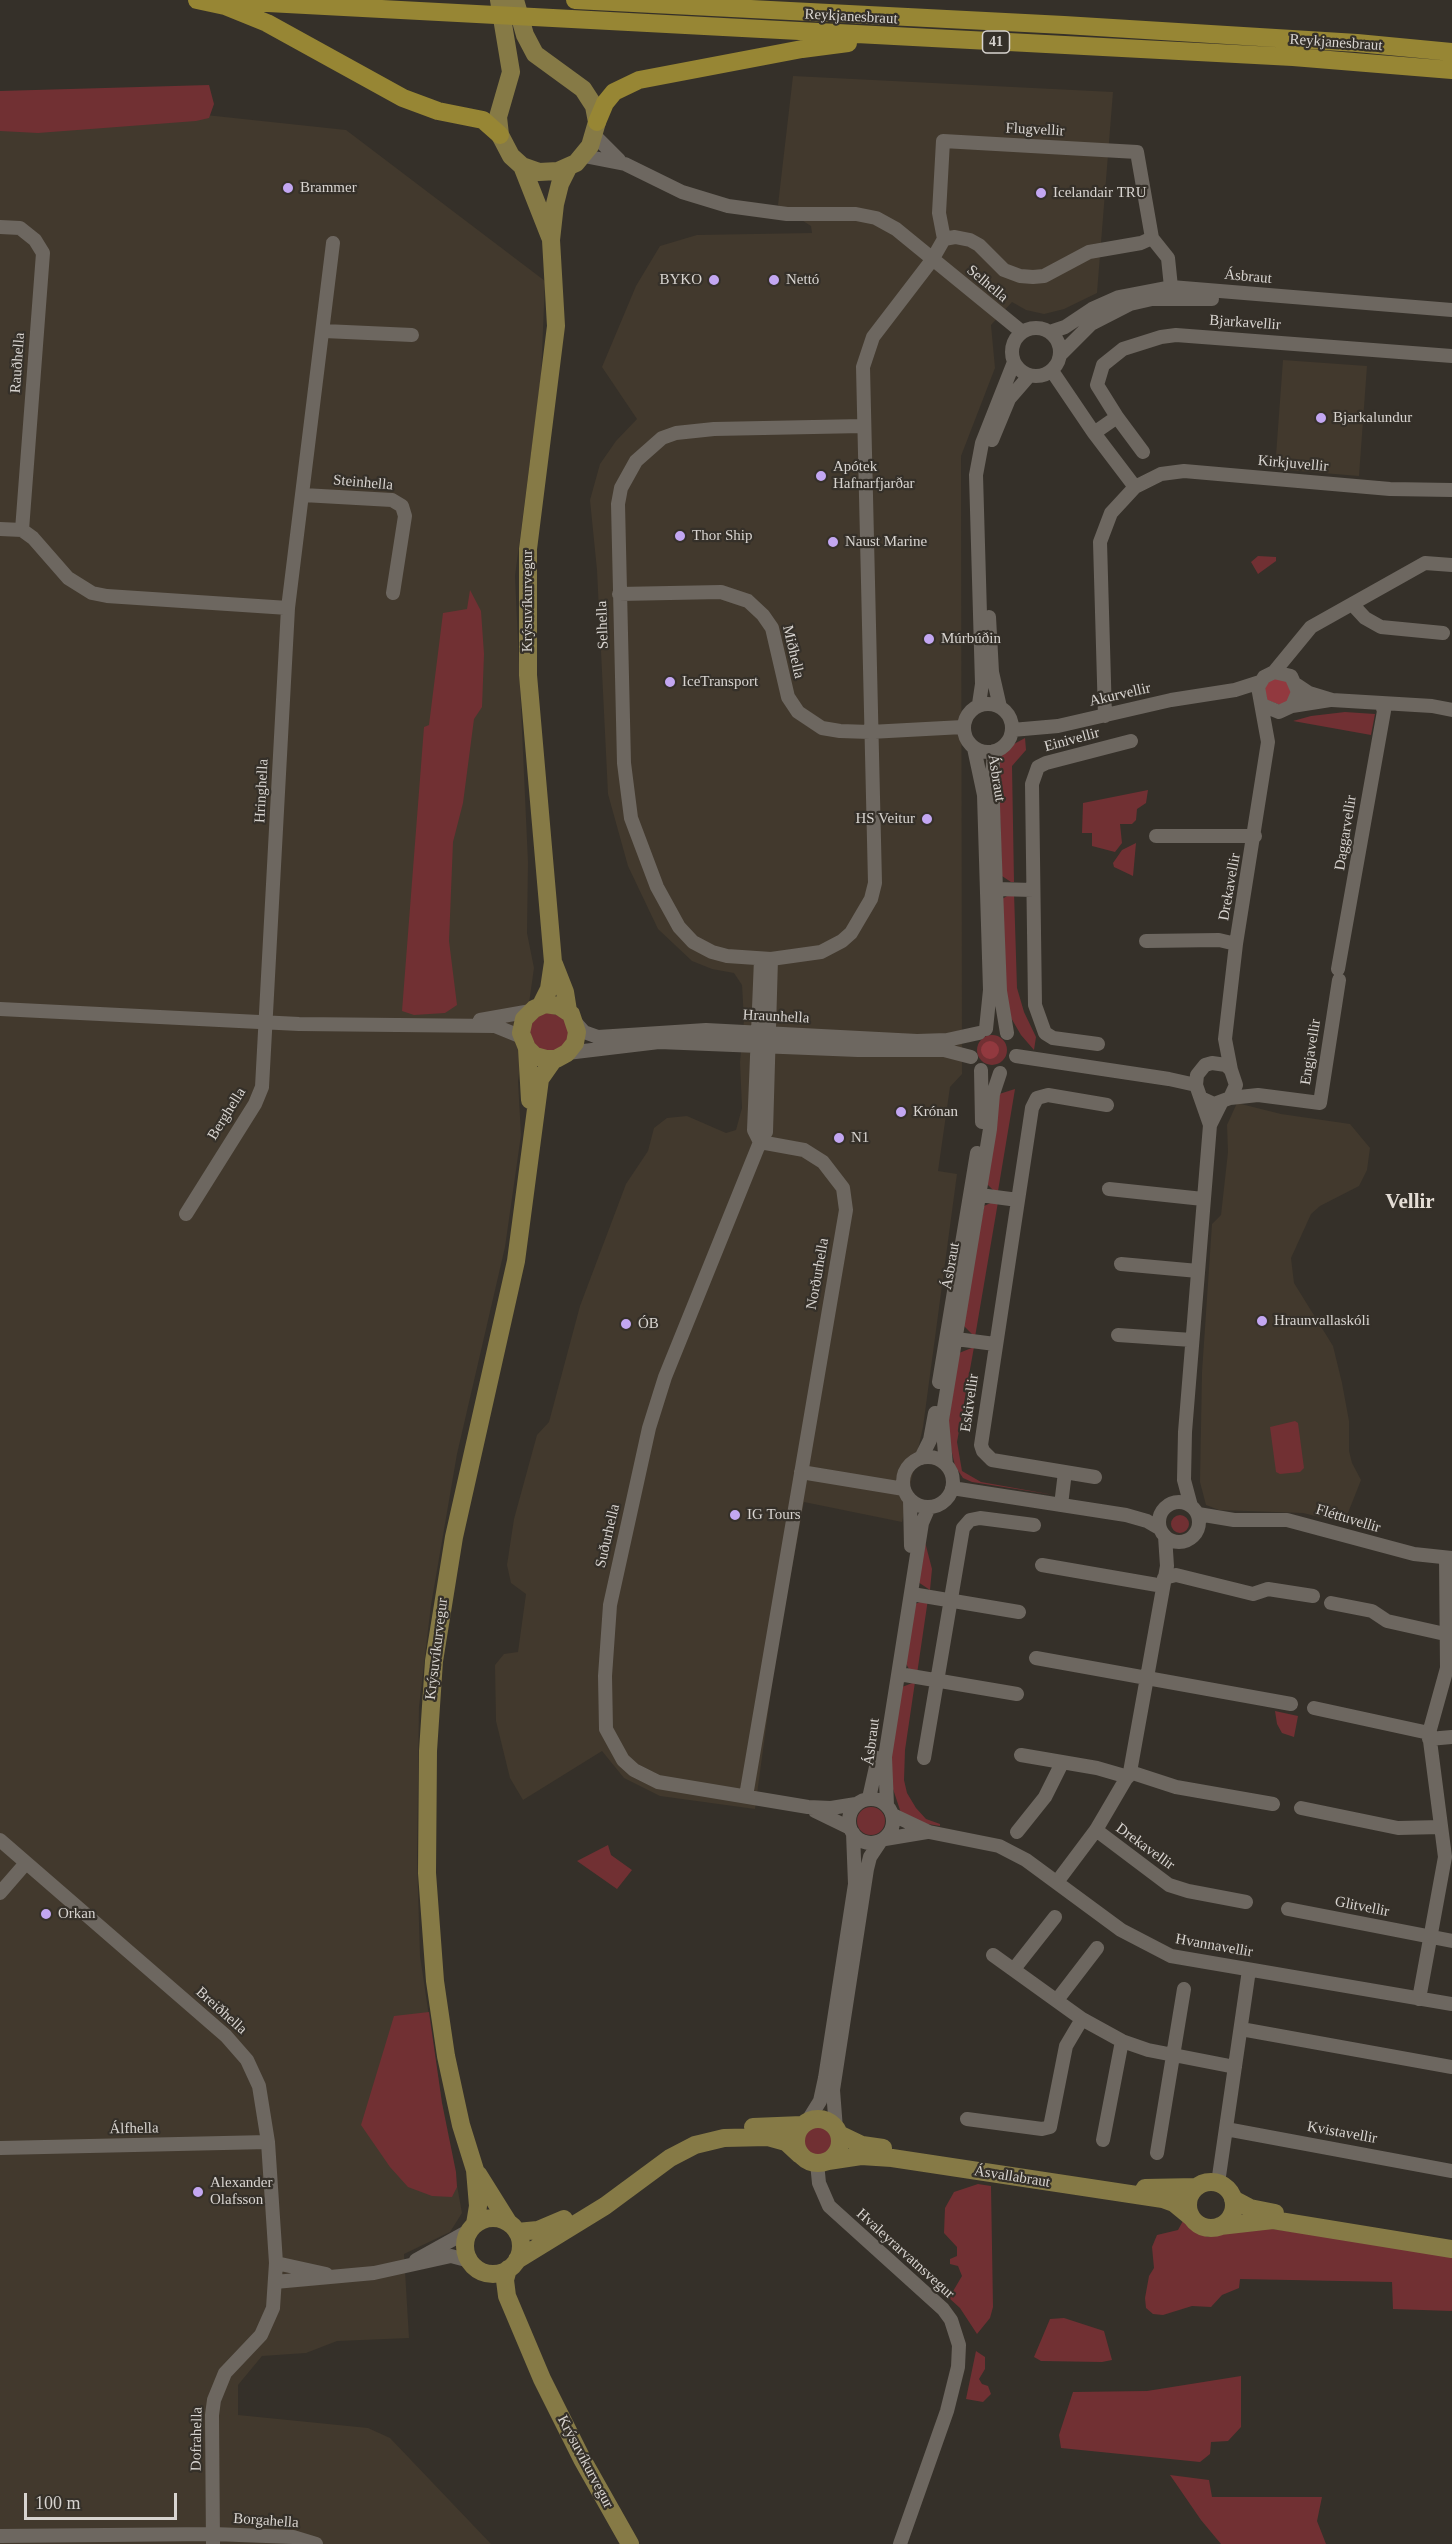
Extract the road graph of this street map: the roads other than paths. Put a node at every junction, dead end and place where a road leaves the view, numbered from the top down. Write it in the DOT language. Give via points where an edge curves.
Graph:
graph roads {
  1 [pos="197,0"];
  2 [pos="211,0"];
  3 [pos="498,0"];
  4 [pos="515,0"];
  5 [pos="575,0"];
  6 [pos="814,0"];
  7 [pos="1064,25"];
  8 [pos="1113,48"];
  9 [pos="1452,52"];
  10 [pos="1452,70"];
  11 [pos="596,129"];
  12 [pos="500,135"];
  13 [pos="584,156"];
  14 [pos="625,165"];
  15 [pos="522,166"];
  16 [pos="567,168"];
  17 [pos="0,227"];
  18 [pos="1152,238"];
  19 [pos="944,239"];
  20 [pos="551,240"];
  21 [pos="333,243"];
  22 [pos="932,260"];
  23 [pos="1171,287"];
  24 [pos="1452,310"];
  25 [pos="1452,318"];
  26 [pos="324,331"];
  27 [pos="1022,332"];
  28 [pos="1050,332"];
  29 [pos="412,336"];
  30 [pos="1061,354"];
  31 [pos="1452,356"];
  32 [pos="1014,362"];
  33 [pos="1052,371"];
  34 [pos="1029,376"];
  35 [pos="1117,417"];
  36 [pos="863,426"];
  37 [pos="1094,433"];
  38 [pos="1143,452"];
  39 [pos="1135,487"];
  40 [pos="1452,490"];
  41 [pos="303,495"];
  42 [pos="0,530"];
  43 [pos="22,530"];
  44 [pos="1452,565"];
  45 [pos="393,593"];
  46 [pos="619,594"];
  47 [pos="1352,604"];
  48 [pos="288,608"];
  49 [pos="1443,633"];
  50 [pos="1290,653"];
  51 [pos="1274,672"];
  52 [pos="1294,681"];
  53 [pos="1260,682"];
  54 [pos="1235,690"];
  55 [pos="1332,700"];
  56 [pos="1260,701"];
  57 [pos="1381,703"];
  58 [pos="979,704"];
  59 [pos="1000,707"];
  60 [pos="1288,708"];
  61 [pos="1452,711"];
  62 [pos="1105,716"];
  63 [pos="963,727"];
  64 [pos="1012,730"];
  65 [pos="870,732"];
  66 [pos="1131,741"];
  67 [pos="1268,742"];
  68 [pos="974,748"];
  69 [pos="994,751"];
  70 [pos="1155,836"];
  71 [pos="1255,836"];
  72 [pos="996,890"];
  73 [pos="1033,890"];
  74 [pos="1146,941"];
  75 [pos="1236,944"];
  76 [pos="766,959"];
  77 [pos="553,962"];
  78 [pos="1338,975"];
  79 [pos="536,1008"];
  80 [pos="0,1009"];
  81 [pos="571,1017"];
  82 [pos="267,1023"];
  83 [pos="443,1026"];
  84 [pos="982,1031"];
  85 [pos="764,1032"];
  86 [pos="1007,1033"];
  87 [pos="1225,1039"];
  88 [pos="524,1043"];
  89 [pos="1098,1044"];
  90 [pos="763,1047"];
  91 [pos="560,1056"];
  92 [pos="1016,1056"];
  93 [pos="971,1057"];
  94 [pos="1206,1066"];
  95 [pos="981,1070"];
  96 [pos="1000,1073"];
  97 [pos="1234,1075"];
  98 [pos="1169,1079"];
  99 [pos="1198,1092"];
  100 [pos="1258,1095"];
  101 [pos="1226,1100"];
  102 [pos="1107,1105"];
  103 [pos="1210,1125"];
  104 [pos="533,1131"];
  105 [pos="760,1142"];
  106 [pos="1109,1189"];
  107 [pos="980,1195"];
  108 [pos="1203,1199"];
  109 [pos="1018,1200"];
  110 [pos="186,1214"];
  111 [pos="1121,1264"];
  112 [pos="1198,1271"];
  113 [pos="1118,1335"];
  114 [pos="956,1339"];
  115 [pos="1192,1341"];
  116 [pos="995,1344"];
  117 [pos="921,1458"];
  118 [pos="946,1465"];
  119 [pos="801,1468"];
  120 [pos="1065,1472"];
  121 [pos="904,1475"];
  122 [pos="1095,1476"];
  123 [pos="1184,1480"];
  124 [pos="952,1488"];
  125 [pos="907,1495"];
  126 [pos="1170,1504"];
  127 [pos="1061,1505"];
  128 [pos="929,1507"];
  129 [pos="1195,1510"];
  130 [pos="1126,1515"];
  131 [pos="1234,1520"];
  132 [pos="1034,1525"];
  133 [pos="1162,1532"];
  134 [pos="1197,1532"];
  135 [pos="1185,1541"];
  136 [pos="1449,1558"];
  137 [pos="1042,1565"];
  138 [pos="1165,1577"];
  139 [pos="912,1594"];
  140 [pos="1313,1596"];
  141 [pos="950,1600"];
  142 [pos="1331,1603"];
  143 [pos="1018,1612"];
  144 [pos="1445,1634"];
  145 [pos="1036,1658"];
  146 [pos="1449,1668"];
  147 [pos="899,1674"];
  148 [pos="1146,1677"];
  149 [pos="937,1681"];
  150 [pos="1017,1694"];
  151 [pos="1291,1704"];
  152 [pos="1314,1708"];
  153 [pos="1429,1736"];
  154 [pos="1452,1737"];
  155 [pos="1021,1755"];
  156 [pos="924,1758"];
  157 [pos="1062,1763"];
  158 [pos="1129,1775"];
  159 [pos="746,1796"];
  160 [pos="870,1798"];
  161 [pos="856,1804"];
  162 [pos="1273,1804"];
  163 [pos="808,1807"];
  164 [pos="1301,1808"];
  165 [pos="890,1810"];
  166 [pos="1096,1830"];
  167 [pos="851,1831"];
  168 [pos="929,1832"];
  169 [pos="1017,1832"];
  170 [pos="1446,1835"];
  171 [pos="0,1840"];
  172 [pos="882,1840"];
  173 [pos="26,1863"];
  174 [pos="1057,1882"];
  175 [pos="0,1893"];
  176 [pos="1246,1902"];
  177 [pos="1288,1909"];
  178 [pos="1055,1917"];
  179 [pos="1430,1938"];
  180 [pos="1452,1941"];
  181 [pos="1097,1948"];
  182 [pos="993,1955"];
  183 [pos="1014,1969"];
  184 [pos="1250,1970"];
  185 [pos="1184,1989"];
  186 [pos="1419,1999"];
  187 [pos="1057,2000"];
  188 [pos="1452,2004"];
  189 [pos="1082,2019"];
  190 [pos="1241,2029"];
  191 [pos="1122,2041"];
  192 [pos="1173,2055"];
  193 [pos="1235,2067"];
  194 [pos="1452,2067"];
  195 [pos="967,2119"];
  196 [pos="804,2123"];
  197 [pos="1226,2129"];
  198 [pos="837,2132"];
  199 [pos="1102,2140"];
  200 [pos="268,2142"];
  201 [pos="0,2148"];
  202 [pos="1157,2153"];
  203 [pos="800,2155"];
  204 [pos="823,2162"];
  205 [pos="475,2169"];
  206 [pos="1452,2171"];
  207 [pos="1218,2183"];
  208 [pos="1197,2187"];
  209 [pos="1233,2199"];
  210 [pos="1191,2217"];
  211 [pos="1220,2226"];
  212 [pos="472,2227"];
  213 [pos="512,2227"];
  214 [pos="1452,2240"];
  215 [pos="1452,2249"];
  216 [pos="276,2263"];
  217 [pos="412,2263"];
  218 [pos="513,2264"];
  219 [pos="475,2265"];
  220 [pos="337,2277"];
  221 [pos="275,2283"];
  222 [pos="542,2379"];
  223 [pos="0,2536"];
  224 [pos="213,2539"];
  225 [pos="316,2544"];
  226 [pos="630,2544"];
  227 [pos="900,2544"];
  1 -- 12 [label="highway" via="225,6 267,23 403,98 438,111 483,120"];
  2 -- 8 [label="highway, Reykjanesbraut / 41"];
  3 -- 12 [label="main road" via="511,72 498,117"];
  4 -- 11 [label="main road" via="528,44 541,60 587,93"];
  5 -- 7 [label="highway, Reykjanesbraut / 41"];
  6 -- 7 [label="highway" via="862,7 978,13"];
  7 -- 9 [label="highway, Reykjanesbraut / 41"];
  8 -- 10 [label="highway, Reykjanesbraut / 41"];
  8 -- 11 [label="highway" via="1049,52 846,43 802,49 639,80 614,92 605,103"];
  11 -- 13 [label="main road"];
  11 -- 14 [label="street, Selhella" via="602,145"];
  12 -- 15 [label="main road, Krýsuvíkurvegur" via="511,156"];
  13 -- 14 [label="street, Selhella"];
  13 -- 16 [label="main road"];
  14 -- 22 [label="street, Selhella" via="682,192 728,206 787,214 856,214 876,219 896,229"];
  15 -- 16 [label="main road" via="539,172"];
  15 -- 20 [label="main road, Krýsuvíkurvegur"];
  16 -- 20 [label="main road, Krýsuvíkurvegur" via="556,194"];
  17 -- 43 [label="street, Rauðhella" via="20,228 32,236 43,254"];
  18 -- 19 [label="street" via="1089,252 1034,278 1004,270 970,240"];
  18 -- 19 [label="street, Flugvellir" via="1137,152 943,141 939,213"];
  18 -- 23 [label="street, Flugvellir" via="1168,258"];
  19 -- 22 [label="street"];
  20 -- 77 [label="main road, Krýsuvíkurvegur" via="556,326 530,530 527,638"];
  21 -- 26 [label="street"];
  22 -- 27 [label="street, Selhella"];
  22 -- 36 [label="street, Selhella" via="873,337 863,368"];
  23 -- 24 [label="street, Ásbraut"];
  23 -- 28 [label="street, Ásbraut" via="1119,297"];
  25 -- 30 [label="street, Ásbraut" via="1152,299 1112,311 1091,324"];
  26 -- 29 [label="street"];
  26 -- 41 [label="street"];
  27 -- 28 [label="street" via="1036,328"];
  27 -- 32 [label="street" via="1013,346"];
  28 -- 30 [label="street"];
  30 -- 33 [label="street"];
  31 -- 35 [label="street, Bjarkavellir" via="1161,337 1123,349 1103,365 1097,385"];
  32 -- 34 [label="street"];
  32 -- 58 [label="street" via="984,435 976,475 982,684"];
  33 -- 34 [label="street"];
  33 -- 37 [label="street"];
  34 -- 59 [label="street" via="1003,412 991,444 986,477 992,672"];
  35 -- 37 [label="street"];
  35 -- 38 [label="street, Bjarkavellir"];
  36 -- 46 [label="street, Selhella" via="705,429 662,438 636,461 621,488"];
  36 -- 65 [label="street, Selhella"];
  37 -- 39 [label="street"];
  39 -- 40 [label="street, Kirkjuvellir" via="1161,474 1184,471 1390,489"];
  39 -- 62 [label="street, Kirkjuvellir" via="1111,513 1101,542"];
  41 -- 45 [label="street, Steinhella" via="392,500 402,506 405,516"];
  41 -- 48 [label="street"];
  42 -- 43 [label="street"];
  43 -- 48 [label="street" via="68,578 92,593"];
  44 -- 47 [label="street" via="1425,563"];
  46 -- 65 [label="street, Miðhella" via="721,592 748,601 772,628 784,689 798,712 813,724 831,730"];
  46 -- 76 [label="street, Selhella" via="626,791 640,844 668,911 693,942 727,956"];
  47 -- 49 [label="street" via="1381,627"];
  47 -- 50 [label="street" via="1311,627"];
  48 -- 82 [label="street, Hringhella"];
  50 -- 51 [label="street"];
  50 -- 52 [label="street"];
  51 -- 52 [label="street"];
  51 -- 53 [label="street"];
  52 -- 55 [label="street" via="1309,693"];
  52 -- 60 [label="street" via="1296,700"];
  53 -- 54 [label="street, Akurvellir"];
  53 -- 56 [label="street"];
  54 -- 56 [label="street, Akurvellir"];
  54 -- 62 [label="street, Akurvellir" via="1171,699"];
  55 -- 57 [label="street"];
  55 -- 60 [label="street"];
  56 -- 60 [label="street" via="1273,711"];
  56 -- 67 [label="street, Drekavellir"];
  57 -- 61 [label="street"];
  57 -- 78 [label="street, Daggarvellir" via="1384,711"];
  58 -- 59 [label="street"];
  58 -- 63 [label="street" via="968,713"];
  59 -- 64 [label="street" via="1009,717"];
  60 -- 67 [label="street, Drekavellir"];
  62 -- 64 [label="street, Akurvellir"];
  63 -- 65 [label="street, Miðhella"];
  63 -- 68 [label="street"];
  64 -- 69 [label="street" via="1006,743"];
  65 -- 76 [label="street, Selhella" via="875,883 871,899 860,921 842,941 806,956"];
  66 -- 73 [label="street, Einivellir" via="1038,767 1032,784"];
  67 -- 71 [label="street, Drekavellir"];
  68 -- 69 [label="street"];
  68 -- 84 [label="street, Ásbraut" via="984,795 990,990"];
  69 -- 72 [label="street, Ásbraut"];
  70 -- 71 [label="street, Drekavellir"];
  71 -- 75 [label="street, Drekavellir"];
  72 -- 73 [label="street"];
  72 -- 86 [label="street, Ásbraut" via="1000,991"];
  73 -- 89 [label="street, Einivellir" via="1038,1017 1045,1033 1053,1038"];
  74 -- 75 [label="street, Drekavellir" via="1219,939"];
  75 -- 87 [label="street, Drekavellir"];
  76 -- 85 [label="street"];
  77 -- 79 [label="main road, Krýsuvíkurvegur" via="549,989"];
  77 -- 81 [label="main road, Krýsuvíkurvegur"];
  78 -- 100 [label="street, Engjavellir" via="1320,1103"];
  79 -- 81 [label="main road" via="555,1005"];
  79 -- 83 [label="street"];
  79 -- 88 [label="main road" via="522,1023"];
  80 -- 82 [label="street"];
  81 -- 85 [label="street, Hraunhella" via="584,1032 598,1037 685,1031"];
  81 -- 91 [label="main road" via="576,1039"];
  82 -- 83 [label="street"];
  82 -- 110 [label="street, Berghella" via="262,1087 255,1104"];
  83 -- 88 [label="street" via="502,1027"];
  84 -- 85 [label="street, Hraunhella" via="947,1040 917,1041"];
  84 -- 86 [label="street" via="997,1028"];
  84 -- 93 [label="street" via="971,1046"];
  85 -- 90 [label="street"];
  86 -- 92 [label="street" via="1015,1043"];
  87 -- 94 [label="street, Drekavellir"];
  87 -- 97 [label="street, Drekavellir"];
  88 -- 91 [label="main road" via="538,1057"];
  88 -- 104 [label="main road, Krýsuvíkurvegur"];
  90 -- 91 [label="street, Hraunhella" via="659,1042"];
  90 -- 93 [label="street, Hraunhella" via="944,1050"];
  90 -- 105 [label="street, Suðurhella" via="766,1132"];
  91 -- 104 [label="main road, Krýsuvíkurvegur" via="540,1079"];
  92 -- 96 [label="street"];
  92 -- 98 [label="street"];
  93 -- 95 [label="street"];
  94 -- 97 [label="street" via="1226,1065"];
  94 -- 98 [label="street"];
  94 -- 99 [label="street"];
  95 -- 96 [label="street"];
  95 -- 117 [label="street, Ásbraut" via="982,1125 933,1428"];
  96 -- 107 [label="street, Ásbraut" via="993,1094"];
  97 -- 100 [label="street, Engjavellir"];
  97 -- 101 [label="street" via="1235,1089"];
  98 -- 99 [label="street"];
  99 -- 101 [label="street" via="1207,1102"];
  99 -- 103 [label="street"];
  100 -- 101 [label="street, Engjavellir"];
  101 -- 103 [label="street"];
  102 -- 109 [label="street, Eskivellir" via="1048,1095 1037,1098 1032,1108"];
  103 -- 108 [label="street"];
  104 -- 205 [label="main road, Krýsuvíkurvegur" via="514,1271 442,1604 428,1751 427,1873 435,1980 454,2097"];
  105 -- 119 [label="street, Norðurhella" via="804,1150 823,1162 843,1188 846,1210"];
  105 -- 159 [label="street, Suðurhella" via="656,1402 615,1579 605,1676 606,1729 623,1760 634,1770 658,1782"];
  106 -- 108 [label="street"];
  107 -- 109 [label="street"];
  107 -- 114 [label="street, Ásbraut"];
  108 -- 112 [label="street"];
  109 -- 116 [label="street, Eskivellir"];
  111 -- 112 [label="street"];
  112 -- 115 [label="street"];
  113 -- 115 [label="street"];
  114 -- 116 [label="street"];
  114 -- 118 [label="street, Ásbraut" via="942,1420"];
  115 -- 123 [label="street"];
  116 -- 120 [label="street, Eskivellir" via="983,1451 992,1460"];
  117 -- 118 [label="street" via="934,1458"];
  117 -- 121 [label="street"];
  118 -- 124 [label="street"];
  119 -- 121 [label="street"];
  119 -- 125 [label="street"];
  119 -- 159 [label="street, Norðurhella"];
  120 -- 122 [label="street, Eskivellir"];
  120 -- 127 [label="street"];
  121 -- 125 [label="street"];
  123 -- 126 [label="street"];
  123 -- 129 [label="street"];
  124 -- 127 [label="street"];
  124 -- 128 [label="street" via="944,1501"];
  125 -- 128 [label="street"];
  125 -- 160 [label="street, Ásbraut" via="911,1543"];
  126 -- 129 [label="street"];
  126 -- 130 [label="street"];
  126 -- 133 [label="street" via="1160,1516"];
  127 -- 130 [label="street"];
  128 -- 139 [label="street, Ásbraut" via="922,1523"];
  129 -- 131 [label="street, Fléttuvellir"];
  129 -- 134 [label="street"];
  130 -- 133 [label="street" via="1147,1521"];
  131 -- 134 [label="street, Fléttuvellir"];
  131 -- 136 [label="street, Fléttuvellir" via="1287,1520 1379,1546"];
  132 -- 141 [label="street" via="970,1520 963,1528"];
  133 -- 135 [label="street" via="1174,1542"];
  133 -- 138 [label="street, Drekavellir"];
  134 -- 135 [label="street"];
  135 -- 138 [label="street, Drekavellir"];
  136 -- 144 [label="street"];
  137 -- 138 [label="street"];
  138 -- 140 [label="street" via="1176,1575 1253,1594 1268,1589"];
  138 -- 148 [label="street, Drekavellir"];
  139 -- 141 [label="street"];
  139 -- 147 [label="street, Ásbraut"];
  141 -- 143 [label="street"];
  141 -- 149 [label="street"];
  142 -- 144 [label="street" via="1372,1611 1387,1621"];
  144 -- 146 [label="street"];
  145 -- 148 [label="street"];
  146 -- 153 [label="street"];
  147 -- 149 [label="street"];
  147 -- 165 [label="street, Ásbraut" via="885,1757"];
  148 -- 151 [label="street"];
  148 -- 158 [label="street, Drekavellir"];
  149 -- 150 [label="street"];
  149 -- 156 [label="street"];
  152 -- 153 [label="street"];
  153 -- 154 [label="street"];
  153 -- 170 [label="street"];
  155 -- 157 [label="street"];
  157 -- 158 [label="street"];
  157 -- 169 [label="street" via="1045,1797"];
  158 -- 162 [label="street"];
  158 -- 166 [label="street, Drekavellir"];
  159 -- 163 [label="street, Suðurhella"];
  160 -- 161 [label="street"];
  160 -- 165 [label="street"];
  161 -- 163 [label="street, Suðurhella"];
  161 -- 167 [label="street" via="849,1818"];
  163 -- 167 [label="street, Suðurhella"];
  164 -- 170 [label="street"];
  165 -- 168 [label="street, Hvannavellir"];
  165 -- 172 [label="street" via="892,1828"];
  166 -- 174 [label="street, Drekavellir"];
  166 -- 176 [label="street, Drekavellir" via="1169,1885"];
  167 -- 172 [label="street" via="862,1841"];
  167 -- 196 [label="street" via="855,1884 822,2093"];
  168 -- 172 [label="street, Hvannavellir"];
  168 -- 174 [label="street, Hvannavellir" via="999,1845"];
  170 -- 179 [label="street" via="1443,1874"];
  171 -- 173 [label="street, Breiðhella"];
  172 -- 198 [label="street" via="867,1869 832,2090"];
  173 -- 175 [label="street"];
  173 -- 200 [label="street, Breiðhella" via="240,2051 259,2086"];
  174 -- 184 [label="street, Hvannavellir" via="1121,1930 1158,1951 1185,1961"];
  177 -- 179 [label="street, Glitvellir"];
  178 -- 183 [label="street"];
  179 -- 180 [label="street, Glitvellir"];
  179 -- 186 [label="street"];
  181 -- 187 [label="street"];
  182 -- 183 [label="street"];
  183 -- 187 [label="street"];
  184 -- 186 [label="street, Hvannavellir"];
  184 -- 190 [label="street"];
  185 -- 192 [label="street"];
  186 -- 188 [label="street, Hvannavellir"];
  187 -- 189 [label="street"];
  189 -- 191 [label="street"];
  189 -- 195 [label="street" via="1066,2046 1050,2127"];
  190 -- 193 [label="street"];
  190 -- 194 [label="street"];
  191 -- 192 [label="street"];
  191 -- 199 [label="street"];
  192 -- 193 [label="street"];
  192 -- 202 [label="street"];
  193 -- 197 [label="street"];
  196 -- 198 [label="main road" via="823,2120"];
  196 -- 203 [label="main road" via="796,2137"];
  196 -- 213 [label="main road" via="722,2129 688,2139 567,2218 538,2230"];
  197 -- 206 [label="street, Kvistavellir"];
  197 -- 207 [label="street"];
  198 -- 204 [label="main road" via="839,2148"];
  198 -- 208 [label="main road, Ásvallabraut" via="862,2145 1100,2183"];
  200 -- 201 [label="street, Álfhella"];
  200 -- 216 [label="street, Breiðhella"];
  203 -- 204 [label="main road"];
  203 -- 218 [label="main road" via="786,2142 768,2137 724,2138 695,2145"];
  204 -- 210 [label="main road, Ásvallabraut" via="861,2156 892,2158 1163,2199"];
  204 -- 227 [label="street, Hvaleyrarvatnsvegur" via="819,2183 829,2206 943,2308 957,2332 959,2357 947,2411"];
  205 -- 212 [label="main road, Krýsuvíkurvegur" via="478,2202"];
  205 -- 213 [label="main road, Krýsuvíkurvegur"];
  207 -- 208 [label="main road"];
  207 -- 209 [label="main road"];
  208 -- 210 [label="main road" via="1188,2204"];
  209 -- 211 [label="main road" via="1230,2218"];
  209 -- 214 [label="main road" via="1250,2208"];
  210 -- 211 [label="main road" via="1204,2227"];
  211 -- 215 [label="main road" via="1273,2220"];
  212 -- 213 [label="main road" via="492,2218"];
  212 -- 217 [label="street"];
  212 -- 219 [label="main road" via="465,2244"];
  213 -- 218 [label="main road" via="521,2246"];
  216 -- 220 [label="street"];
  216 -- 221 [label="street, Breiðhella"];
  217 -- 219 [label="street" via="451,2256"];
  217 -- 220 [label="street"];
  218 -- 219 [label="main road" via="495,2273"];
  218 -- 222 [label="main road, Krýsuvíkurvegur" via="506,2292"];
  219 -- 222 [label="main road, Krýsuvíkurvegur"];
  220 -- 221 [label="street"];
  221 -- 224 [label="street, Dofrahella" via="268,2322 261,2335 225,2373 214,2400"];
  222 -- 226 [label="main road, Krýsuvíkurvegur"];
  223 -- 224 [label="street, Borgahella"];
  224 -- 225 [label="street, Borgahella" via="293,2537"];
}
